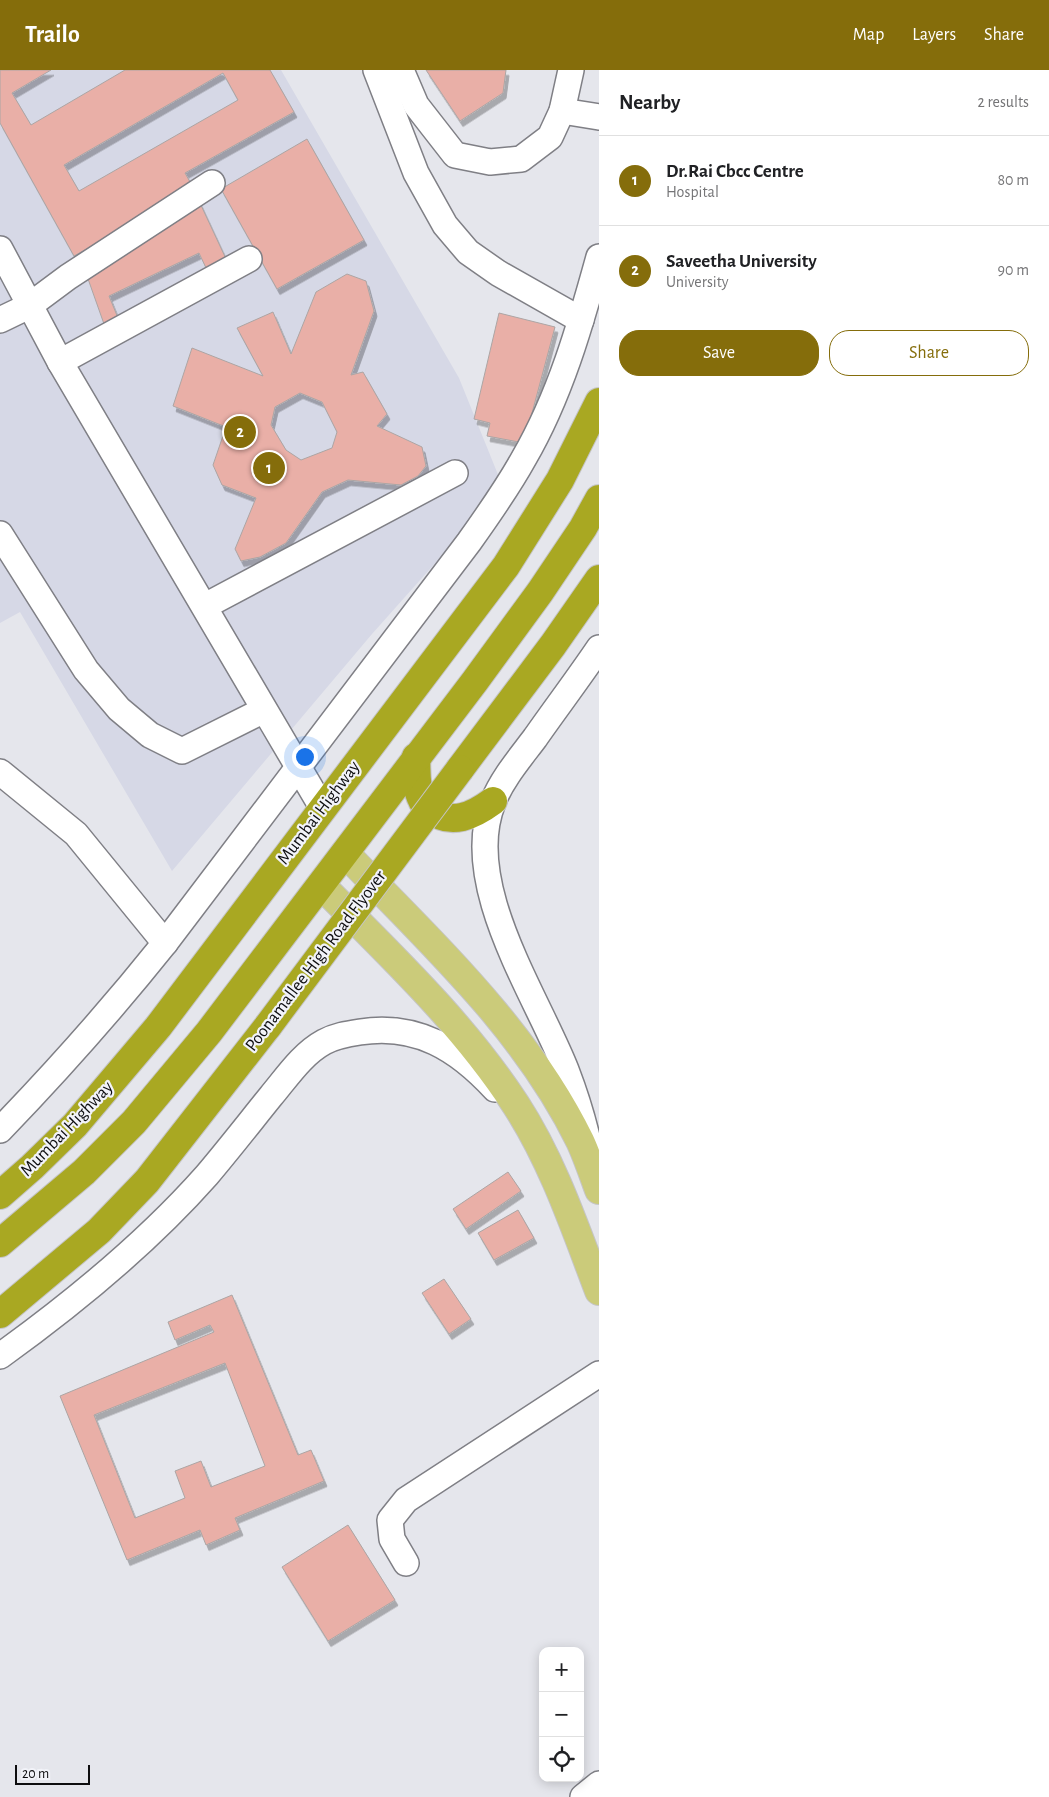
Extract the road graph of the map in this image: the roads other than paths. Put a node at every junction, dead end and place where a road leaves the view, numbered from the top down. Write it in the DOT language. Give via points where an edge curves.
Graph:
graph roads {
  1 [pos="376,70"];
  2 [pos="401,70"];
  3 [pos="571,70"];
  4 [pos="562,111"];
  5 [pos="599,117"];
  6 [pos="212,183"];
  7 [pos="0,249"];
  8 [pos="599,257"];
  9 [pos="249,259"];
  10 [pos="29,306"];
  11 [pos="0,320"];
  12 [pos="582,320"];
  13 [pos="60,362"];
  14 [pos="599,402"];
  15 [pos="455,473"];
  16 [pos="599,499"];
  17 [pos="0,534"];
  18 [pos="599,579"];
  19 [pos="205,606"];
  20 [pos="599,648"];
  21 [pos="264,710"];
  22 [pos="416,757"];
  23 [pos="298,766"];
  24 [pos="0,772"];
  25 [pos="493,801"];
  26 [pos="322,809"];
  27 [pos="345,853"];
  28 [pos="321,885"];
  29 [pos="165,943"];
  30 [pos="528,1127"];
  31 [pos="0,1130"];
  32 [pos="599,1189"];
  33 [pos="0,1195"];
  34 [pos="0,1243"];
  35 [pos="599,1291"];
  36 [pos="0,1314"];
  37 [pos="0,1356"];
  38 [pos="599,1374"];
  39 [pos="406,1563"];
  40 [pos="599,1784"];
  41 [pos="583,1797"];
  1 -- 12 [label="street" via="416,173 445,225 468,252 498,274"];
  2 -- 4 [label="street" via="416,105 454,155 490,162 521,159 550,137"];
  3 -- 4 [label="street"];
  4 -- 5 [label="street"];
  6 -- 10 [label="street"];
  7 -- 10 [label="street"];
  8 -- 12 [label="street"];
  9 -- 13 [label="street"];
  10 -- 11 [label="street"];
  10 -- 13 [label="street"];
  12 -- 23 [label="street" via="544,416 525,457 499,500"];
  13 -- 19 [label="street"];
  14 -- 26 [label="highway, Mumbai Highway" via="560,480 506,566"];
  15 -- 19 [label="street"];
  16 -- 22 [label="highway" via="540,592"];
  17 -- 21 [label="street" via="86,670 119,709 150,735 182,751"];
  18 -- 36 [label="highway, Poonamallee High Road Flyover, bridge" via="268,1026 147,1181 99,1231"];
  19 -- 21 [label="street"];
  20 -- 25 [label="street"];
  21 -- 23 [label="street"];
  22 -- 25 [label="highway" via="422,802 436,814 455,819 477,812"];
  22 -- 27 [label="highway"];
  23 -- 26 [label="street"];
  23 -- 29 [label="street"];
  24 -- 29 [label="street" via="76,834"];
  25 -- 32 [label="street" via="486,827 485,858 490,888 500,921 569,1078 582,1116"];
  26 -- 33 [label="highway, Mumbai Highway" via="113,1082 75,1125"];
  27 -- 28 [label="highway"];
  27 -- 32 [label="main road" via="513,1034 555,1096 580,1142"];
  28 -- 30 [label="main road" via="462,1032 506,1090"];
  28 -- 34 [label="highway" via="209,1032 134,1122 84,1172"];
  29 -- 31 [label="street" via="45,1084"];
  30 -- 35 [label="main road" via="561,1193"];
  30 -- 37 [label="street" via="487,1080 466,1062 444,1046 421,1036 399,1030 368,1030 324,1042 290,1073 207,1175 162,1222 68,1306"];
  38 -- 39 [label="street" via="406,1500 390,1520 392,1539"];
  40 -- 41 [label="street"];
}
